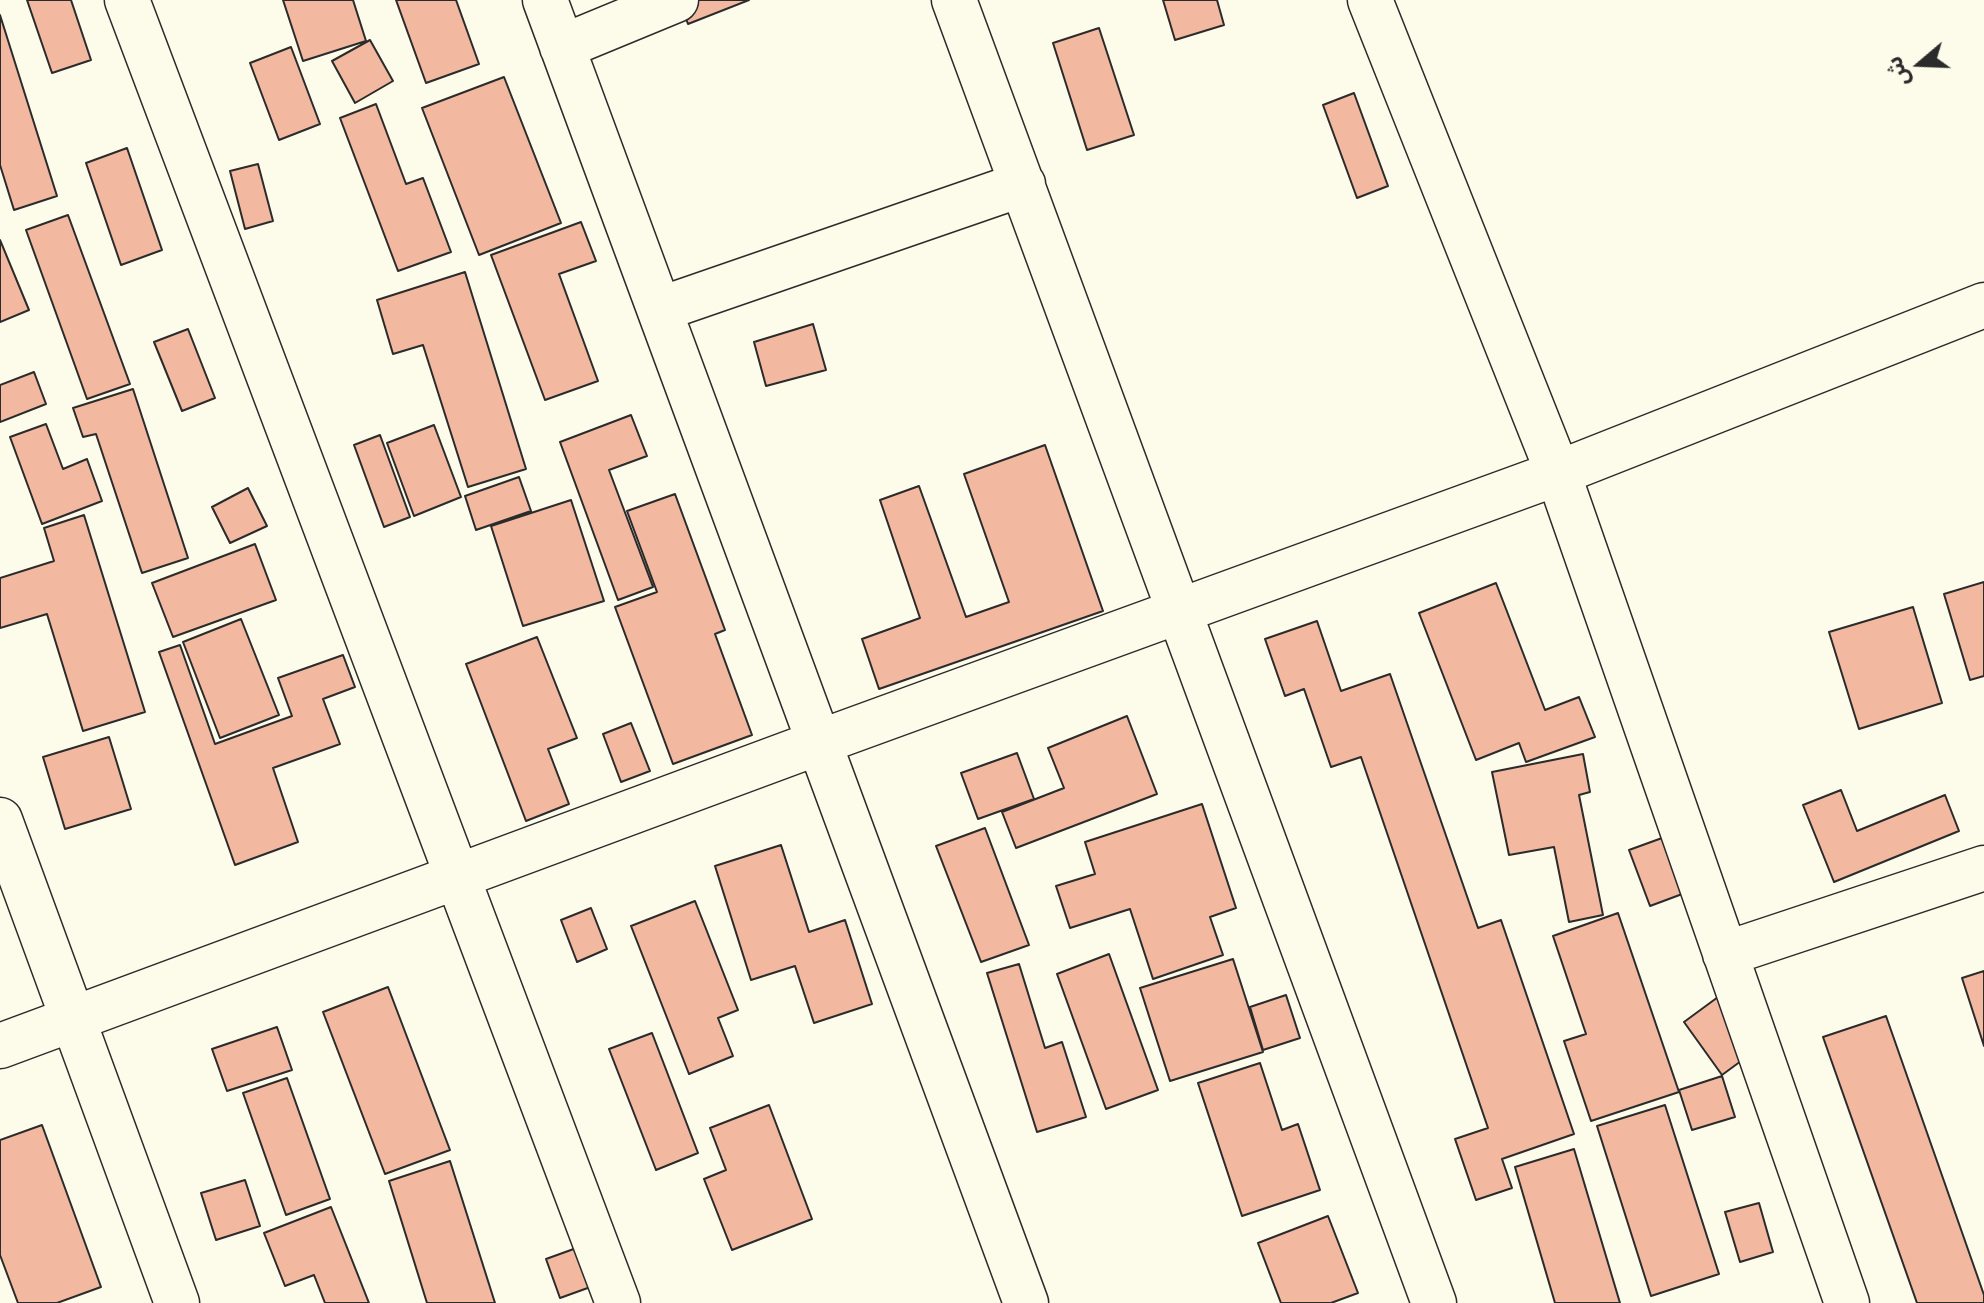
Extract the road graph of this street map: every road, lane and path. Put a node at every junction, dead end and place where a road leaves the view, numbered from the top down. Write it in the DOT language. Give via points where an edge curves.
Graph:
graph roads {
  1 [pos="127,0"];
  2 [pos="545,0"];
  3 [pos="676,0"];
  4 [pos="954,0"];
  5 [pos="1370,0"];
  6 [pos="562,47"];
  7 [pos="1023,184"];
  8 [pos="1984,305"];
  9 [pos="661,309"];
  10 [pos="1558,473"];
  11 [pos="1178,611"];
  12 [pos="820,742"];
  13 [pos="0,820"];
  14 [pos="1984,868"];
  15 [pos="455,877"];
  16 [pos="1725,954"];
  17 [pos="73,1020"];
  18 [pos="0,1046"];
  19 [pos="1016,1300"];
  20 [pos="177,1303"];
  21 [pos="618,1303"];
  22 [pos="1434,1303"];
  23 [pos="1847,1303"];
  1 -- 15 [label="street"];
  2 -- 6 [label="street"];
  3 -- 6 [label="street"];
  4 -- 7 [label="street"];
  5 -- 10 [label="street"];
  6 -- 9 [label="street"];
  7 -- 9 [label="street"];
  7 -- 11 [label="street"];
  8 -- 10 [label="street"];
  9 -- 12 [label="street"];
  10 -- 11 [label="street"];
  10 -- 16 [label="street"];
  11 -- 12 [label="street"];
  11 -- 22 [label="street"];
  12 -- 15 [label="street"];
  12 -- 19 [label="street"];
  13 -- 17 [label="street"];
  14 -- 16 [label="street"];
  15 -- 17 [label="street"];
  15 -- 21 [label="street"];
  16 -- 23 [label="street"];
  17 -- 18 [label="street"];
  17 -- 20 [label="street"];
}
